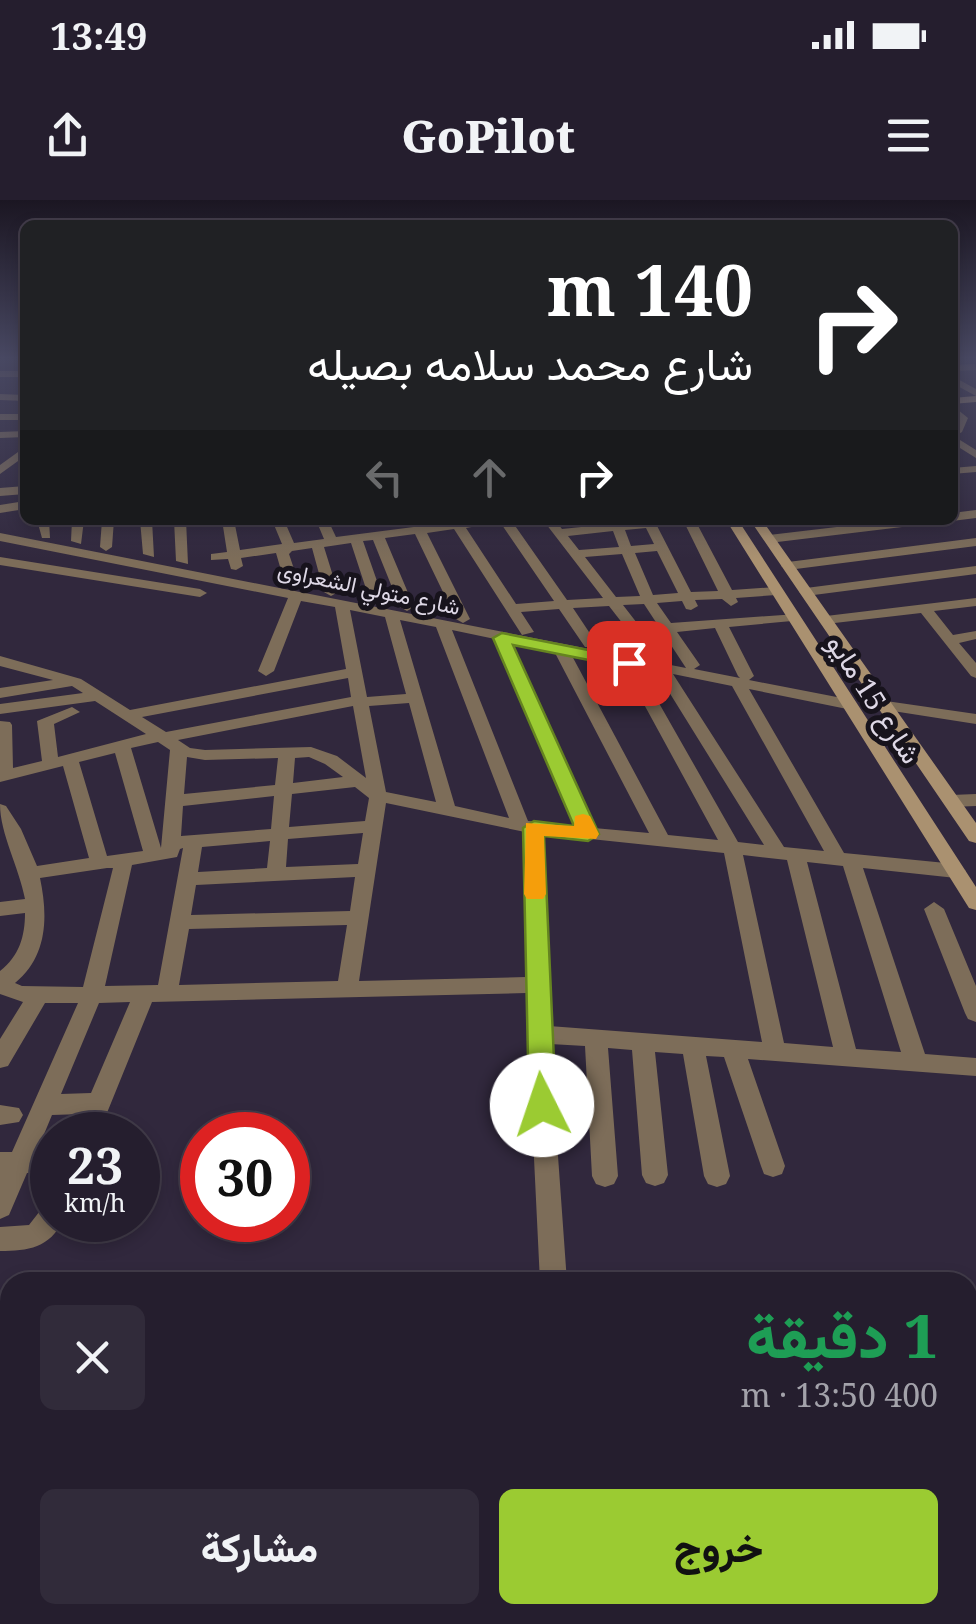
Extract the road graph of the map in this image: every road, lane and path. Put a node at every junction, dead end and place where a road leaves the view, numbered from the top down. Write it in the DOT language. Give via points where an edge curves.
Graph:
graph roads {
  1 [pos="0,449"];
  2 [pos="19,454"];
  3 [pos="0,474"];
  4 [pos="3,509"];
  5 [pos="78,525"];
  6 [pos="108,525"];
  7 [pos="146,525"];
  8 [pos="180,525"];
  9 [pos="229,525"];
  10 [pos="280,525"];
  11 [pos="322,525"];
  12 [pos="360,525"];
  13 [pos="446,525"];
  14 [pos="452,525"];
  15 [pos="509,525"];
  16 [pos="585,525"];
  17 [pos="616,525"];
  18 [pos="651,525"];
  19 [pos="691,525"];
  20 [pos="735,525"];
  21 [pos="759,525"];
  22 [pos="886,525"];
  23 [pos="400,526"];
  24 [pos="554,526"];
  25 [pos="44,528"];
  26 [pos="419,530"];
  27 [pos="1,531"];
  28 [pos="368,537"];
  29 [pos="769,539"];
  30 [pos="77,541"];
  31 [pos="976,542"];
  32 [pos="324,543"];
  33 [pos="106,546"];
  34 [pos="662,546"];
  35 [pos="288,548"];
  36 [pos="627,550"];
  37 [pos="149,554"];
  38 [pos="234,554"];
  39 [pos="575,554"];
  40 [pos="216,557"];
  41 [pos="183,561"];
  42 [pos="9,565"];
  43 [pos="788,566"];
  44 [pos="54,567"];
  45 [pos="976,570"];
  46 [pos="238,573"];
  47 [pos="40,580"];
  48 [pos="294,590"];
  49 [pos="776,591"];
  50 [pos="200,592"];
  51 [pos="806,592"];
  52 [pos="727,594"];
  53 [pos="687,597"];
  54 [pos="336,599"];
  55 [pos="648,600"];
  56 [pos="377,602"];
  57 [pos="613,602"];
  58 [pos="976,602"];
  59 [pos="562,605"];
  60 [pos="512,608"];
  61 [pos="924,609"];
  62 [pos="400,612"];
  63 [pos="792,617"];
  64 [pos="463,619"];
  65 [pos="826,620"];
  66 [pos="741,622"];
  67 [pos="720,624"];
  68 [pos="702,625"];
  69 [pos="443,626"];
  70 [pos="668,628"];
  71 [pos="527,632"];
  72 [pos="976,636"];
  73 [pos="502,638"];
  74 [pos="950,640"];
  75 [pos="590,644"];
  76 [pos="561,650"];
  77 [pos="0,661"];
  78 [pos="629,663"];
  79 [pos="660,664"];
  80 [pos="692,665"];
  81 [pos="266,671"];
  82 [pos="357,672"];
  83 [pos="976,673"];
  84 [pos="742,680"];
  85 [pos="76,682"];
  86 [pos="0,692"];
  87 [pos="100,696"];
  88 [pos="415,698"];
  89 [pos="844,699"];
  90 [pos="362,701"];
  91 [pos="72,712"];
  92 [pos="890,712"];
  93 [pos="128,715"];
  94 [pos="976,720"];
  95 [pos="2,728"];
  96 [pos="976,730"];
  97 [pos="167,741"];
  98 [pos="122,746"];
  99 [pos="288,751"];
  100 [pos="61,761"];
  101 [pos="2,776"];
  102 [pos="358,781"];
  103 [pos="284,789"];
  104 [pos="378,796"];
  105 [pos="175,800"];
  106 [pos="976,800"];
  107 [pos="951,801"];
  108 [pos="448,811"];
  109 [pos="4,824"];
  110 [pos="373,826"];
  111 [pos="527,827"];
  112 [pos="280,834"];
  113 [pos="588,834"];
  114 [pos="976,837"];
  115 [pos="662,841"];
  116 [pos="184,842"];
  117 [pos="732,848"];
  118 [pos="786,853"];
  119 [pos="154,856"];
  120 [pos="844,858"];
  121 [pos="124,860"];
  122 [pos="100,864"];
  123 [pos="366,870"];
  124 [pos="956,871"];
  125 [pos="30,873"];
  126 [pos="276,874"];
  127 [pos="188,879"];
  128 [pos="976,903"];
  129 [pos="34,905"];
  130 [pos="0,909"];
  131 [pos="934,909"];
  132 [pos="359,918"];
  133 [pos="180,922"];
  134 [pos="0,984"];
  135 [pos="537,985"];
  136 [pos="348,989"];
  137 [pos="39,994"];
  138 [pos="156,994"];
  139 [pos="92,995"];
  140 [pos="976,1013"];
  141 [pos="538,1034"];
  142 [pos="596,1038"];
  143 [pos="644,1042"];
  144 [pos="693,1046"];
  145 [pos="733,1048"];
  146 [pos="775,1052"];
  147 [pos="846,1057"];
  148 [pos="0,1059"];
  149 [pos="916,1062"];
  150 [pos="976,1066"];
  151 [pos="99,1103"];
  152 [pos="44,1105"];
  153 [pos="95,1112"];
  154 [pos="10,1162"];
  155 [pos="774,1166"];
  156 [pos="655,1175"];
  157 [pos="604,1176"];
  158 [pos="717,1176"];
  159 [pos="0,1207"];
  160 [pos="30,1238"];
  161 [pos="0,1239"];
  162 [pos="552,1272"];
  1 -- 2 [label="street"];
  2 -- 3 [label="street"];
  4 -- 27 [label="street"];
  5 -- 30 [label="street"];
  6 -- 33 [label="street"];
  7 -- 37 [label="street"];
  8 -- 41 [label="street"];
  9 -- 38 [label="street"];
  10 -- 35 [label="street"];
  11 -- 32 [label="street"];
  12 -- 28 [label="street"];
  13 -- 26 [label="street"];
  14 -- 60 [label="street"];
  15 -- 59 [label="street"];
  16 -- 24 [label="street"];
  17 -- 36 [label="street"];
  18 -- 34 [label="street"];
  19 -- 52 [label="street"];
  20 -- 49 [label="main road, شارع 15 مايو"];
  21 -- 29 [label="main road, شارع 15 مايو"];
  22 -- 29 [label="street"];
  23 -- 26 [label="street"];
  23 -- 28 [label="street"];
  24 -- 39 [label="street"];
  25 -- 27 [label="street, شارع متولي الشعراوى"];
  25 -- 30 [label="street, شارع متولي الشعراوى"];
  26 -- 64 [label="street"];
  27 -- 48 [label="street, شارع متولي الشعراوى"];
  28 -- 32 [label="street"];
  28 -- 56 [label="street"];
  28 -- 62 [label="street"];
  29 -- 43 [label="main road, شارع 15 مايو"];
  30 -- 33 [label="street, شارع متولي الشعراوى"];
  31 -- 43 [label="street"];
  32 -- 35 [label="street"];
  32 -- 54 [label="street"];
  33 -- 37 [label="street, شارع متولي الشعراوى"];
  34 -- 36 [label="street"];
  34 -- 53 [label="street"];
  35 -- 38 [label="street"];
  35 -- 48 [label="street" via="282,554"];
  36 -- 39 [label="street"];
  36 -- 55 [label="street"];
  37 -- 41 [label="street, شارع متولي الشعراوى"];
  38 -- 40 [label="street"];
  38 -- 46 [label="street"];
  39 -- 57 [label="street"];
  41 -- 46 [label="street, شارع متولي الشعراوى"];
  42 -- 44 [label="street"];
  43 -- 51 [label="main road, شارع 15 مايو"];
  44 -- 47 [label="street"];
  44 -- 50 [label="street"];
  45 -- 51 [label="street"];
  46 -- 48 [label="street, شارع متولي الشعراوى"];
  48 -- 54 [label="street, شارع متولي الشعراوى"];
  48 -- 81 [label="street"];
  49 -- 52 [label="street"];
  49 -- 63 [label="main road, شارع 15 مايو"];
  51 -- 65 [label="main road, شارع 15 مايو"];
  52 -- 53 [label="street"];
  52 -- 66 [label="street"];
  53 -- 55 [label="street"];
  53 -- 68 [label="street"];
  54 -- 56 [label="street, شارع متولي الشعراوى"];
  54 -- 62 [label="street, شارع متولي الشعراوى"];
  54 -- 82 [label="street"];
  55 -- 57 [label="street"];
  55 -- 70 [label="street"];
  56 -- 62 [label="street, شارع متولي الشعراوى"];
  57 -- 59 [label="street"];
  57 -- 79 [label="street"];
  58 -- 61 [label="street"];
  59 -- 60 [label="street"];
  59 -- 75 [label="street"];
  60 -- 71 [label="street"];
  61 -- 65 [label="street"];
  61 -- 74 [label="street"];
  62 -- 64 [label="street, شارع متولي الشعراوى"];
  62 -- 69 [label="street, شارع متولي الشعراوى"];
  62 -- 88 [label="street"];
  63 -- 66 [label="street"];
  63 -- 89 [label="main road, شارع 15 مايو"];
  64 -- 71 [label="street, شارع متولي الشعراوى"];
  65 -- 92 [label="main road, شارع 15 مايو"];
  66 -- 67 [label="street"];
  67 -- 68 [label="street"];
  67 -- 84 [label="street"];
  68 -- 70 [label="street"];
  69 -- 73 [label="street, شارع متولي الشعراوى"];
  69 -- 111 [label="street"];
  70 -- 80 [label="street"];
  71 -- 75 [label="street, شارع متولي الشعراوى"];
  72 -- 74 [label="street"];
  73 -- 76 [label="street, شارع متولي الشعراوى"];
  73 -- 113 [label="street"];
  74 -- 83 [label="street"];
  75 -- 79 [label="street, شارع متولي الشعراوى"];
  76 -- 78 [label="street, شارع متولي الشعراوى"];
  76 -- 115 [label="street"];
  77 -- 85 [label="street"];
  78 -- 79 [label="street, شارع متولي الشعراوى"];
  78 -- 117 [label="street"];
  79 -- 80 [label="street, شارع متولي الشعراوى"];
  79 -- 84 [label="street, شارع متولي الشعراوى"];
  79 -- 118 [label="street"];
  80 -- 84 [label="street, شارع متولي الشعراوى"];
  82 -- 90 [label="street"];
  82 -- 93 [label="street"];
  84 -- 89 [label="street, شارع متولي الشعراوى"];
  84 -- 120 [label="street"];
  85 -- 86 [label="street"];
  85 -- 87 [label="street"];
  87 -- 93 [label="street"];
  87 -- 95 [label="street"];
  88 -- 90 [label="street"];
  88 -- 108 [label="street"];
  89 -- 124 [label="main road, شارع 15 مايو"];
  90 -- 97 [label="street"];
  90 -- 104 [label="street"];
  91 -- 100 [label="street" via="44,723"];
  92 -- 94 [label="street"];
  92 -- 96 [label="street"];
  92 -- 107 [label="main road, شارع 15 مايو"];
  93 -- 97 [label="street"];
  95 -- 101 [label="street"];
  97 -- 98 [label="street"];
  97 -- 99 [label="street" via="198,755"];
  97 -- 105 [label="street"];
  98 -- 100 [label="street"];
  98 -- 119 [label="street"];
  99 -- 102 [label="street" via="322,755"];
  99 -- 103 [label="street"];
  100 -- 101 [label="street"];
  100 -- 122 [label="street"];
  102 -- 103 [label="street"];
  102 -- 104 [label="street"];
  103 -- 105 [label="street"];
  103 -- 112 [label="street"];
  104 -- 108 [label="street"];
  104 -- 110 [label="street"];
  105 -- 116 [label="street"];
  106 -- 107 [label="street"];
  107 -- 114 [label="main road, شارع 15 مايو"];
  108 -- 111 [label="street"];
  109 -- 125 [label="street"];
  110 -- 112 [label="street"];
  110 -- 123 [label="street"];
  111 -- 113 [label="street"];
  111 -- 135 [label="street"];
  112 -- 116 [label="street"];
  112 -- 126 [label="street"];
  113 -- 115 [label="street"];
  115 -- 117 [label="street"];
  116 -- 119 [label="street"];
  116 -- 127 [label="street"];
  117 -- 118 [label="street"];
  117 -- 146 [label="street"];
  118 -- 120 [label="street"];
  118 -- 147 [label="street"];
  119 -- 121 [label="street"];
  120 -- 124 [label="street"];
  120 -- 149 [label="street"];
  121 -- 122 [label="street"];
  121 -- 139 [label="street"];
  122 -- 125 [label="street"];
  123 -- 126 [label="street"];
  123 -- 132 [label="street"];
  124 -- 128 [label="main road, شارع 15 مايو"];
  125 -- 129 [label="street"];
  126 -- 127 [label="street"];
  127 -- 133 [label="street"];
  129 -- 130 [label="street"];
  129 -- 134 [label="street" via="24,965"];
  131 -- 140 [label="street"];
  132 -- 133 [label="street"];
  132 -- 136 [label="street"];
  133 -- 138 [label="street"];
  134 -- 137 [label="street" via="14,993"];
  135 -- 136 [label="street"];
  135 -- 141 [label="street"];
  136 -- 138 [label="street"];
  137 -- 139 [label="street"];
  137 -- 148 [label="street"];
  138 -- 139 [label="street"];
  138 -- 151 [label="street"];
  139 -- 152 [label="street"];
  141 -- 142 [label="street"];
  141 -- 162 [label="street"];
  142 -- 143 [label="street"];
  142 -- 157 [label="street"];
  143 -- 144 [label="street"];
  143 -- 156 [label="street"];
  144 -- 145 [label="street"];
  144 -- 158 [label="street"];
  145 -- 146 [label="street"];
  145 -- 155 [label="street"];
  146 -- 147 [label="street"];
  147 -- 149 [label="street"];
  149 -- 150 [label="street"];
  151 -- 152 [label="street"];
  151 -- 153 [label="street"];
  152 -- 154 [label="street"];
  154 -- 159 [label="street"];
  160 -- 161 [label="street"];
}
